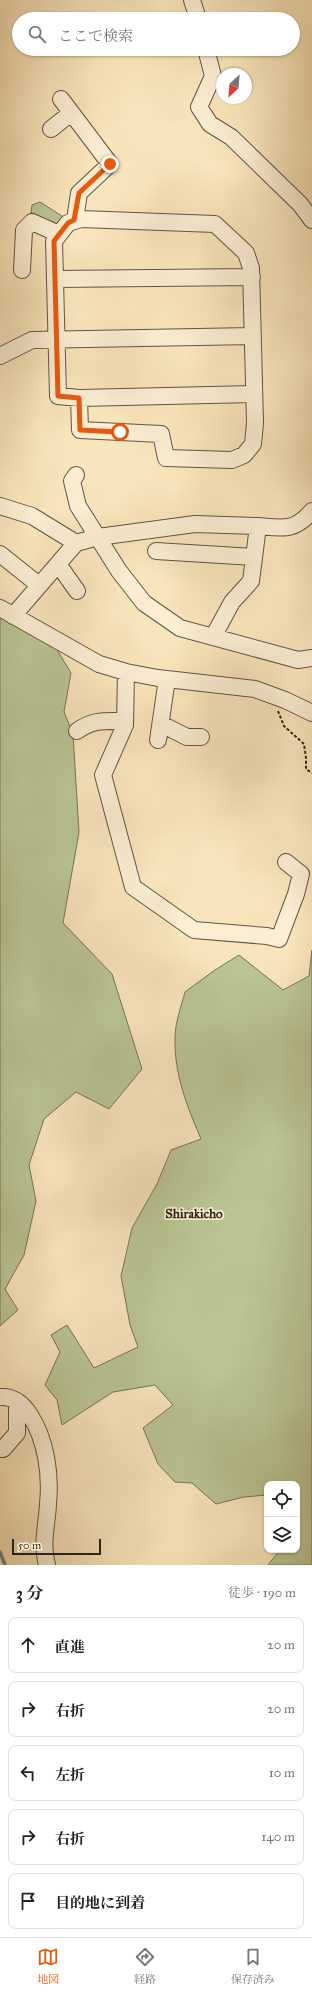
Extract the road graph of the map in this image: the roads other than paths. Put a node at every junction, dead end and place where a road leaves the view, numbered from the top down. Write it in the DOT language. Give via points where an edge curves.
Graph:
graph roads {
  1 [pos="192,0"];
  2 [pos="196,12"];
  3 [pos="208,56"];
  4 [pos="61,99"];
  5 [pos="71,113"];
  6 [pos="51,129"];
  7 [pos="74,220"];
  8 [pos="312,220"];
  9 [pos="59,234"];
  10 [pos="22,270"];
  11 [pos="252,277"];
  12 [pos="55,279"];
  13 [pos="253,336"];
  14 [pos="57,339"];
  15 [pos="0,356"];
  16 [pos="254,394"];
  17 [pos="79,398"];
  18 [pos="76,475"];
  19 [pos="0,506"];
  20 [pos="312,510"];
  21 [pos="258,526"];
  22 [pos="98,537"];
  23 [pos="76,543"];
  24 [pos="156,551"];
  25 [pos="0,554"];
  26 [pos="254,557"];
  27 [pos="58,564"];
  28 [pos="39,585"];
  29 [pos="77,591"];
  30 [pos="6,612"];
  31 [pos="213,637"];
  32 [pos="312,658"];
  33 [pos="126,672"];
  34 [pos="167,679"];
  35 [pos="312,713"];
  36 [pos="125,721"];
  37 [pos="160,724"];
  38 [pos="77,731"];
  39 [pos="201,737"];
  40 [pos="158,740"];
  41 [pos="286,862"];
  42 [pos="0,1397"];
  43 [pos="17,1401"];
  44 [pos="0,1449"];
  45 [pos="47,1565"];
  1 -- 2 [label="street"];
  3 -- 8 [label="street" via="213,76 199,107 210,124 231,137 300,204"];
  4 -- 5 [label="street"];
  5 -- 6 [label="street"];
  5 -- 7 [label="street" via="110,164 79,193"];
  7 -- 9 [label="street"];
  7 -- 11 [label="street" via="215,224 246,253"];
  9 -- 10 [label="street" via="32,222 24,230"];
  9 -- 12 [label="street" via="54,241"];
  11 -- 12 [label="street"];
  11 -- 13 [label="street"];
  12 -- 14 [label="street"];
  13 -- 14 [label="street"];
  13 -- 16 [label="street"];
  14 -- 15 [label="street" via="32,340"];
  14 -- 17 [label="street" via="58,396"];
  16 -- 17 [label="street"];
  16 -- 17 [label="street" via="253,444 244,455 232,460 166,458 161,434 80,430"];
  18 -- 22 [label="street" via="72,481 78,506"];
  19 -- 23 [label="street" via="32,516"];
  20 -- 21 [label="street" via="290,528"];
  21 -- 22 [label="street" via="195,524"];
  21 -- 26 [label="street"];
  22 -- 23 [label="street"];
  22 -- 31 [label="street" via="119,571 144,603 180,628"];
  23 -- 27 [label="street"];
  24 -- 26 [label="street"];
  25 -- 28 [label="street"];
  26 -- 31 [label="street" via="251,581 232,602"];
  27 -- 28 [label="street"];
  27 -- 29 [label="street"];
  28 -- 30 [label="street"];
  30 -- 33 [label="street" via="99,664"];
  31 -- 32 [label="street" via="298,660"];
  33 -- 34 [label="street"];
  33 -- 36 [label="street"];
  34 -- 35 [label="street" via="255,689"];
  34 -- 37 [label="street"];
  36 -- 38 [label="street" via="98,721"];
  36 -- 41 [label="street" via="104,774 133,887 194,930 279,939 301,874"];
  37 -- 39 [label="street" via="187,737"];
  37 -- 40 [label="street"];
  42 -- 43 [label="street"];
  43 -- 44 [label="street" via="17,1433 3,1449"];
  43 -- 45 [label="street" via="35,1423 47,1462 48,1504 43,1543"];
}
